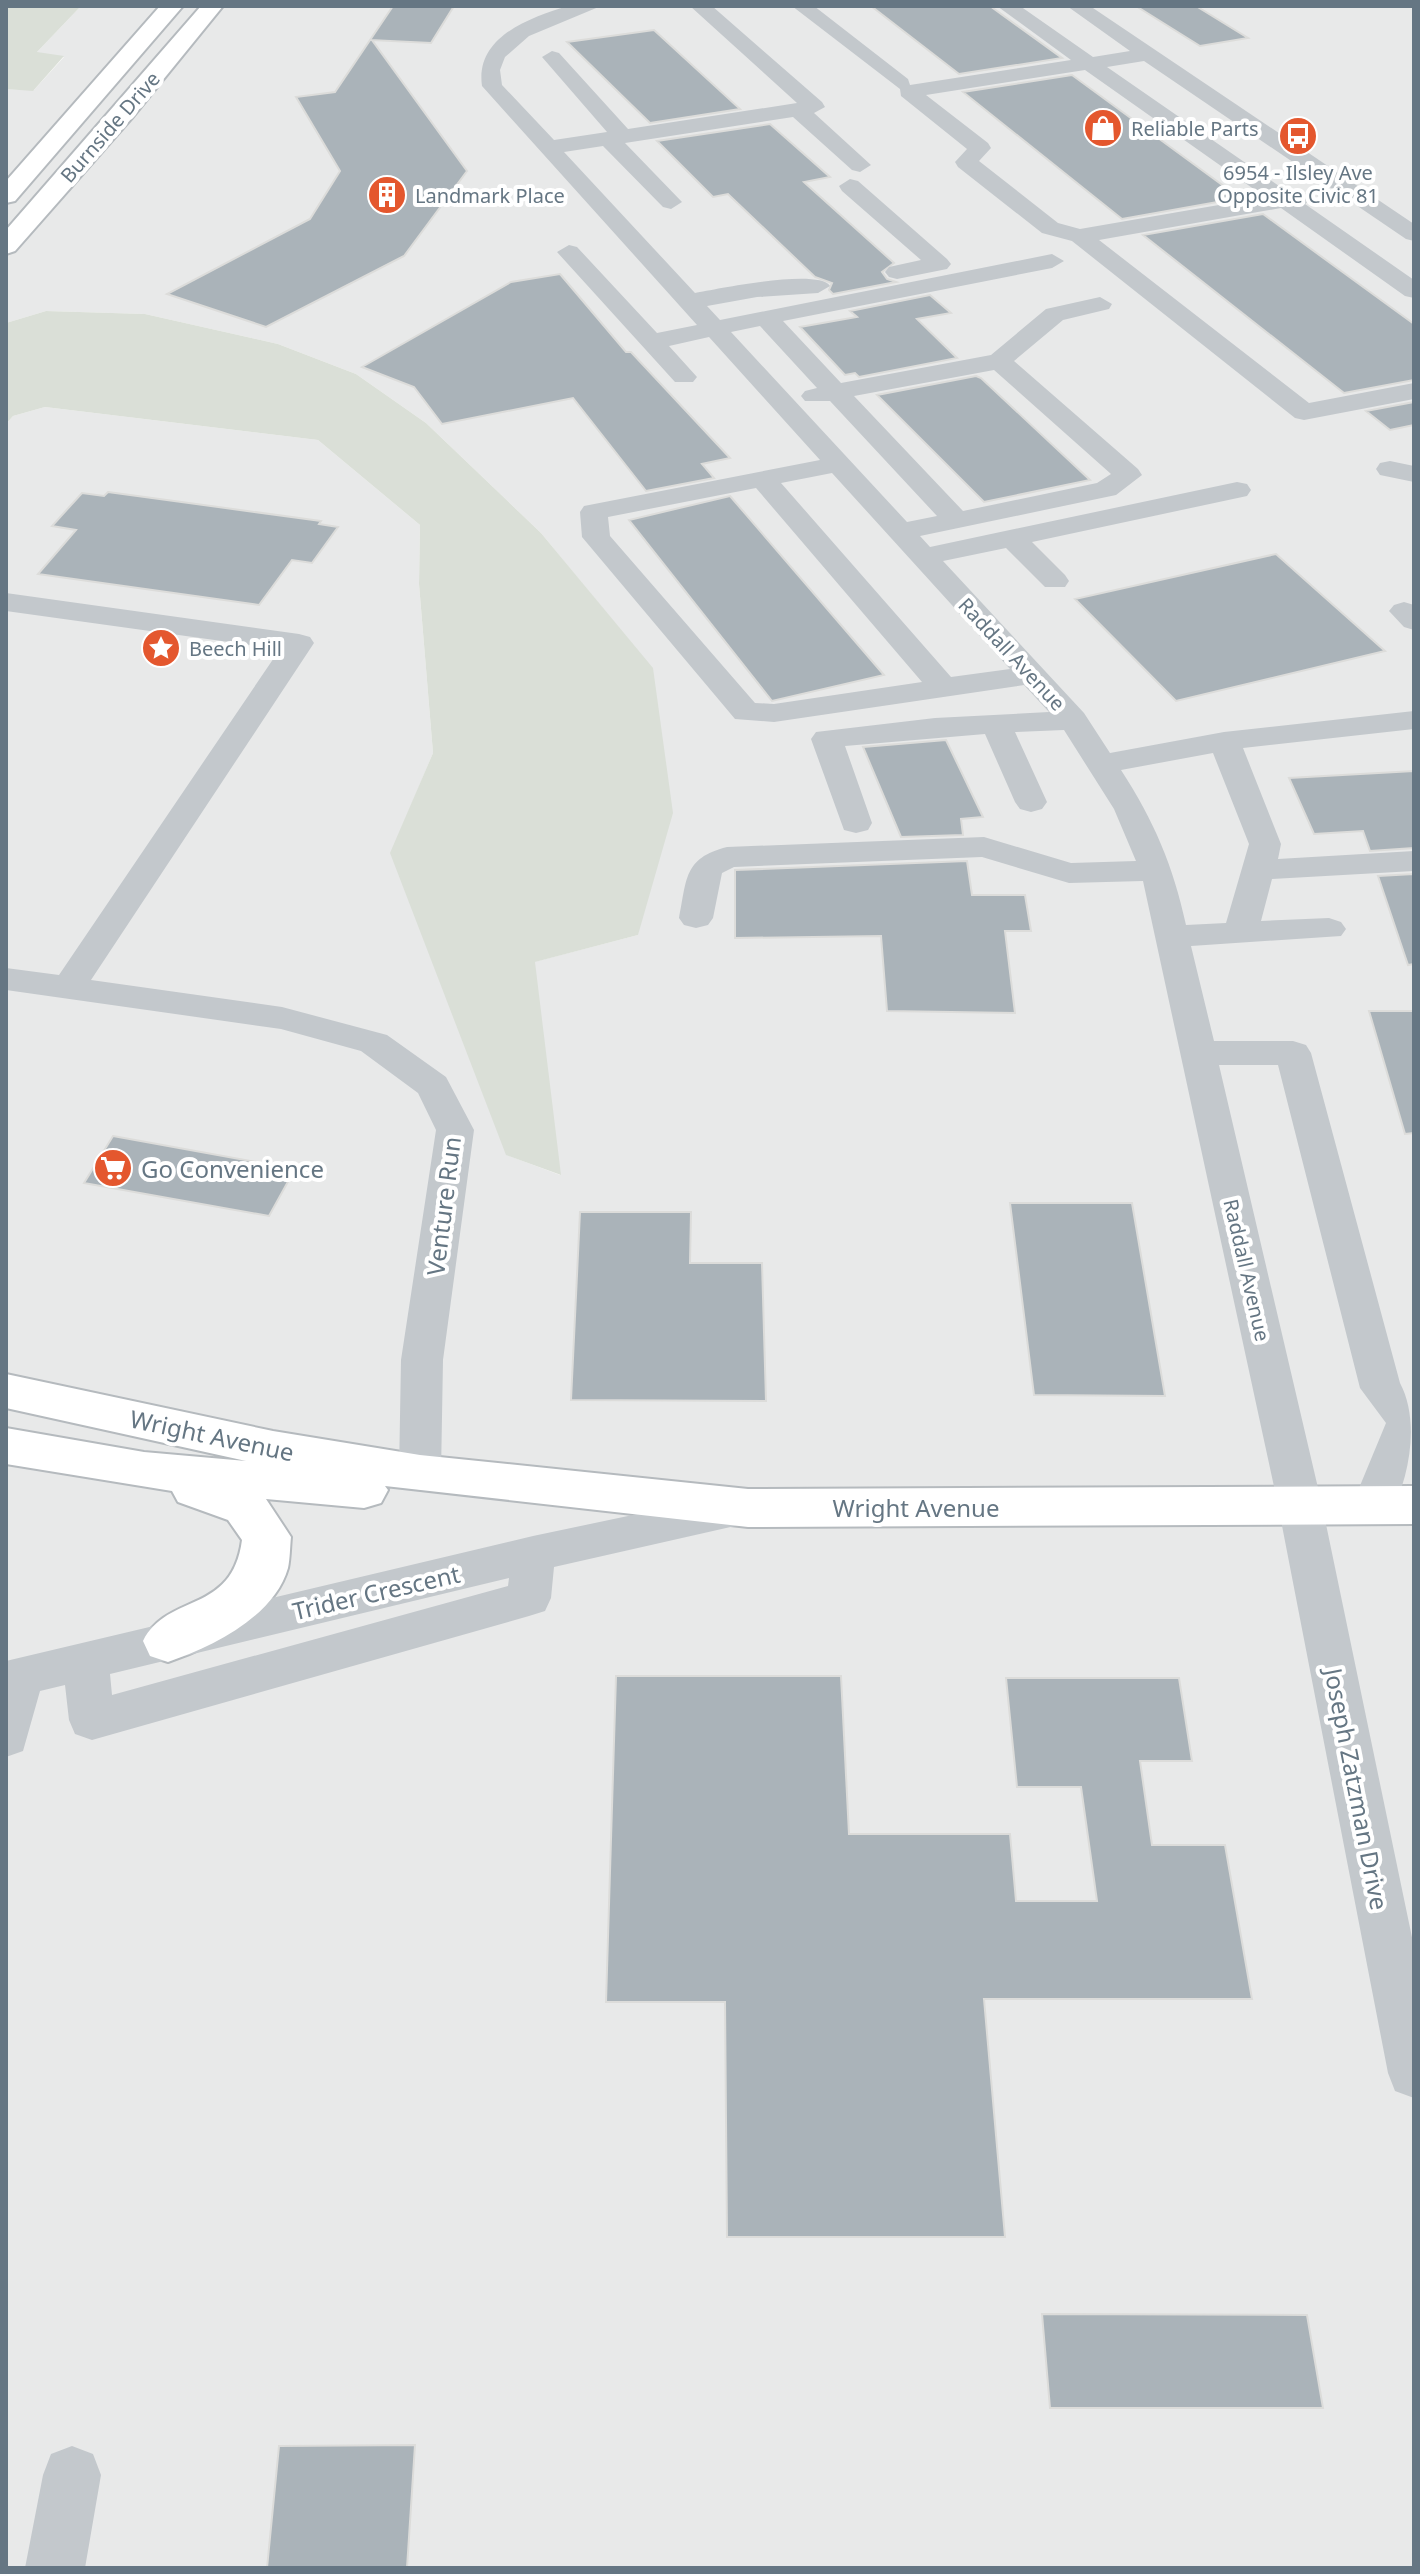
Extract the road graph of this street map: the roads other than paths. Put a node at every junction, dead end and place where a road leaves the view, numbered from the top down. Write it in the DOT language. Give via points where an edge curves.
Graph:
graph roads {
  1 [pos="172,6"];
  2 [pos="212,6"];
  3 [pos="591,6"];
  4 [pos="700,6"];
  5 [pos="802,6"];
  6 [pos="1067,8"];
  7 [pos="1014,10"];
  8 [pos="1148,54"];
  9 [pos="552,57"];
  10 [pos="1093,63"];
  11 [pos="901,83"];
  12 [pos="798,110"];
  13 [pos="616,138"];
  14 [pos="547,148"];
  15 [pos="1349,190"];
  16 [pos="6,196"];
  17 [pos="1286,200"];
  18 [pos="671,202"];
  19 [pos="1414,234"];
  20 [pos="1080,236"];
  21 [pos="6,246"];
  22 [pos="569,252"];
  23 [pos="1052,261"];
  24 [pos="1414,291"];
  25 [pos="687,302"];
  26 [pos="1100,304"];
  27 [pos="766,318"];
  28 [pos="715,329"];
  29 [pos="651,342"];
  30 [pos="999,361"];
  31 [pos="684,377"];
  32 [pos="1414,391"];
  33 [pos="835,392"];
  34 [pos="782,402"];
  35 [pos="839,464"];
  36 [pos="763,479"];
  37 [pos="1237,490"];
  38 [pos="954,518"];
  39 [pos="901,532"];
  40 [pos="1012,538"];
  41 [pos="923,557"];
  42 [pos="1055,581"];
  43 [pos="6,602"];
  44 [pos="1029,675"];
  45 [pos="932,690"];
  46 [pos="1073,720"];
  47 [pos="1414,720"];
  48 [pos="996,724"];
  49 [pos="935,727"];
  50 [pos="1224,741"];
  51 [pos="1103,764"];
  52 [pos="1031,802"];
  53 [pos="856,823"];
  54 [pos="1414,861"];
  55 [pos="1157,870"];
  56 [pos="1258,870"];
  57 [pos="696,918"];
  58 [pos="1329,929"];
  59 [pos="1241,931"];
  60 [pos="1172,936"];
  61 [pos="6,979"];
  62 [pos="69,987"];
  63 [pos="1198,1053"];
  64 [pos="6,1391"];
  65 [pos="1411,1421"];
  66 [pos="6,1446"];
  67 [pos="144,1470"];
  68 [pos="420,1473"];
  69 [pos="1300,1505"];
  70 [pos="1394,1505"];
  71 [pos="748,1508"];
  72 [pos="533,1554"];
  73 [pos="168,1641"];
  74 [pos="85,1661"];
  75 [pos="13,1679"];
  76 [pos="6,1737"];
  77 [pos="1414,2073"];
  78 [pos="72,2475"];
  79 [pos="55,2568"];
  1 -- 16 [label="main road, Burnside Drive"];
  2 -- 21 [label="main road, Burnside Drive"];
  3 -- 14 [label="street, Raddall Avenue" via="547,18 518,34 492,61 492,86"];
  4 -- 12 [label="street" via="814,107"];
  5 -- 11 [label="street"];
  6 -- 7 [label="street"];
  6 -- 8 [label="street"];
  7 -- 10 [label="street"];
  8 -- 10 [label="street"];
  8 -- 15 [label="street"];
  9 -- 13 [label="street"];
  10 -- 17 [label="street"];
  10 -- 20 [label="street" via="908,92 980,148 966,162 1050,228"];
  12 -- 13 [label="street"];
  12 -- 25 [label="street" via="939,264 803,289 757,290"];
  13 -- 14 [label="street"];
  13 -- 18 [label="street"];
  14 -- 25 [label="street, Raddall Avenue"];
  15 -- 17 [label="street"];
  15 -- 19 [label="street"];
  17 -- 20 [label="street"];
  17 -- 24 [label="street"];
  20 -- 32 [label="street" via="1304,412"];
  22 -- 29 [label="street"];
  23 -- 27 [label="street"];
  25 -- 28 [label="street, Raddall Avenue"];
  26 -- 30 [label="street" via="1055,314"];
  27 -- 28 [label="street"];
  27 -- 33 [label="street"];
  28 -- 29 [label="street"];
  28 -- 34 [label="street, Raddall Avenue"];
  29 -- 31 [label="street"];
  30 -- 33 [label="street"];
  30 -- 38 [label="street" via="1128,475 1106,489"];
  33 -- 34 [label="street"];
  33 -- 38 [label="street"];
  34 -- 35 [label="street, Raddall Avenue"];
  35 -- 36 [label="street"];
  35 -- 39 [label="street, Raddall Avenue"];
  36 -- 45 [label="street"];
  36 -- 45 [label="street" via="594,512 596,537 746,712 774,713"];
  37 -- 40 [label="street"];
  38 -- 39 [label="street"];
  39 -- 41 [label="street, Raddall Avenue"];
  40 -- 41 [label="street"];
  40 -- 42 [label="street"];
  41 -- 44 [label="street, Raddall Avenue"];
  43 -- 62 [label="street" via="299,643"];
  44 -- 45 [label="street"];
  44 -- 46 [label="street, Raddall Avenue"];
  45 -- 49 [label="street"];
  46 -- 48 [label="street"];
  46 -- 51 [label="street, Raddall Avenue"];
  47 -- 50 [label="street"];
  48 -- 49 [label="street"];
  48 -- 52 [label="street"];
  49 -- 53 [label="street" via="827,739"];
  50 -- 51 [label="street"];
  50 -- 56 [label="street" via="1265,844"];
  51 -- 55 [label="street, Raddall Avenue"];
  54 -- 56 [label="street"];
  55 -- 57 [label="street" via="1069,873 984,847 727,857 706,868"];
  55 -- 60 [label="street, Raddall Avenue"];
  56 -- 59 [label="street"];
  58 -- 59 [label="street"];
  59 -- 60 [label="street"];
  60 -- 63 [label="street, Raddall Avenue"];
  61 -- 62 [label="street, Venture Run"];
  62 -- 68 [label="street, Venture Run" via="282,1018 374,1043 433,1086 455,1130 422,1360"];
  63 -- 65 [label="street" via="1293,1053 1381,1388"];
  63 -- 69 [label="street, Raddall Avenue"];
  64 -- 68 [label="main road, Wright Avenue" via="273,1449"];
  65 -- 70 [label="street"];
  66 -- 67 [label="main road, Wright Avenue"];
  67 -- 68 [label="main road, Wright Avenue" via="362,1491"];
  67 -- 73 [label="main road" via="245,1507 267,1537 263,1569 239,1602"];
  68 -- 71 [label="main road, Wright Avenue"];
  69 -- 70 [label="main road, Wright Avenue"];
  69 -- 71 [label="main road, Wright Avenue"];
  69 -- 77 [label="street, Joseph Zatzman Drive"];
  71 -- 72 [label="street, Trider Crescent"];
  72 -- 73 [label="street, Trider Crescent"];
  72 -- 74 [label="street" via="529,1598 92,1720"];
  73 -- 74 [label="street, Trider Crescent"];
  74 -- 75 [label="street, Trider Crescent"];
  75 -- 76 [label="street"];
  78 -- 79 [label="street"];
}
